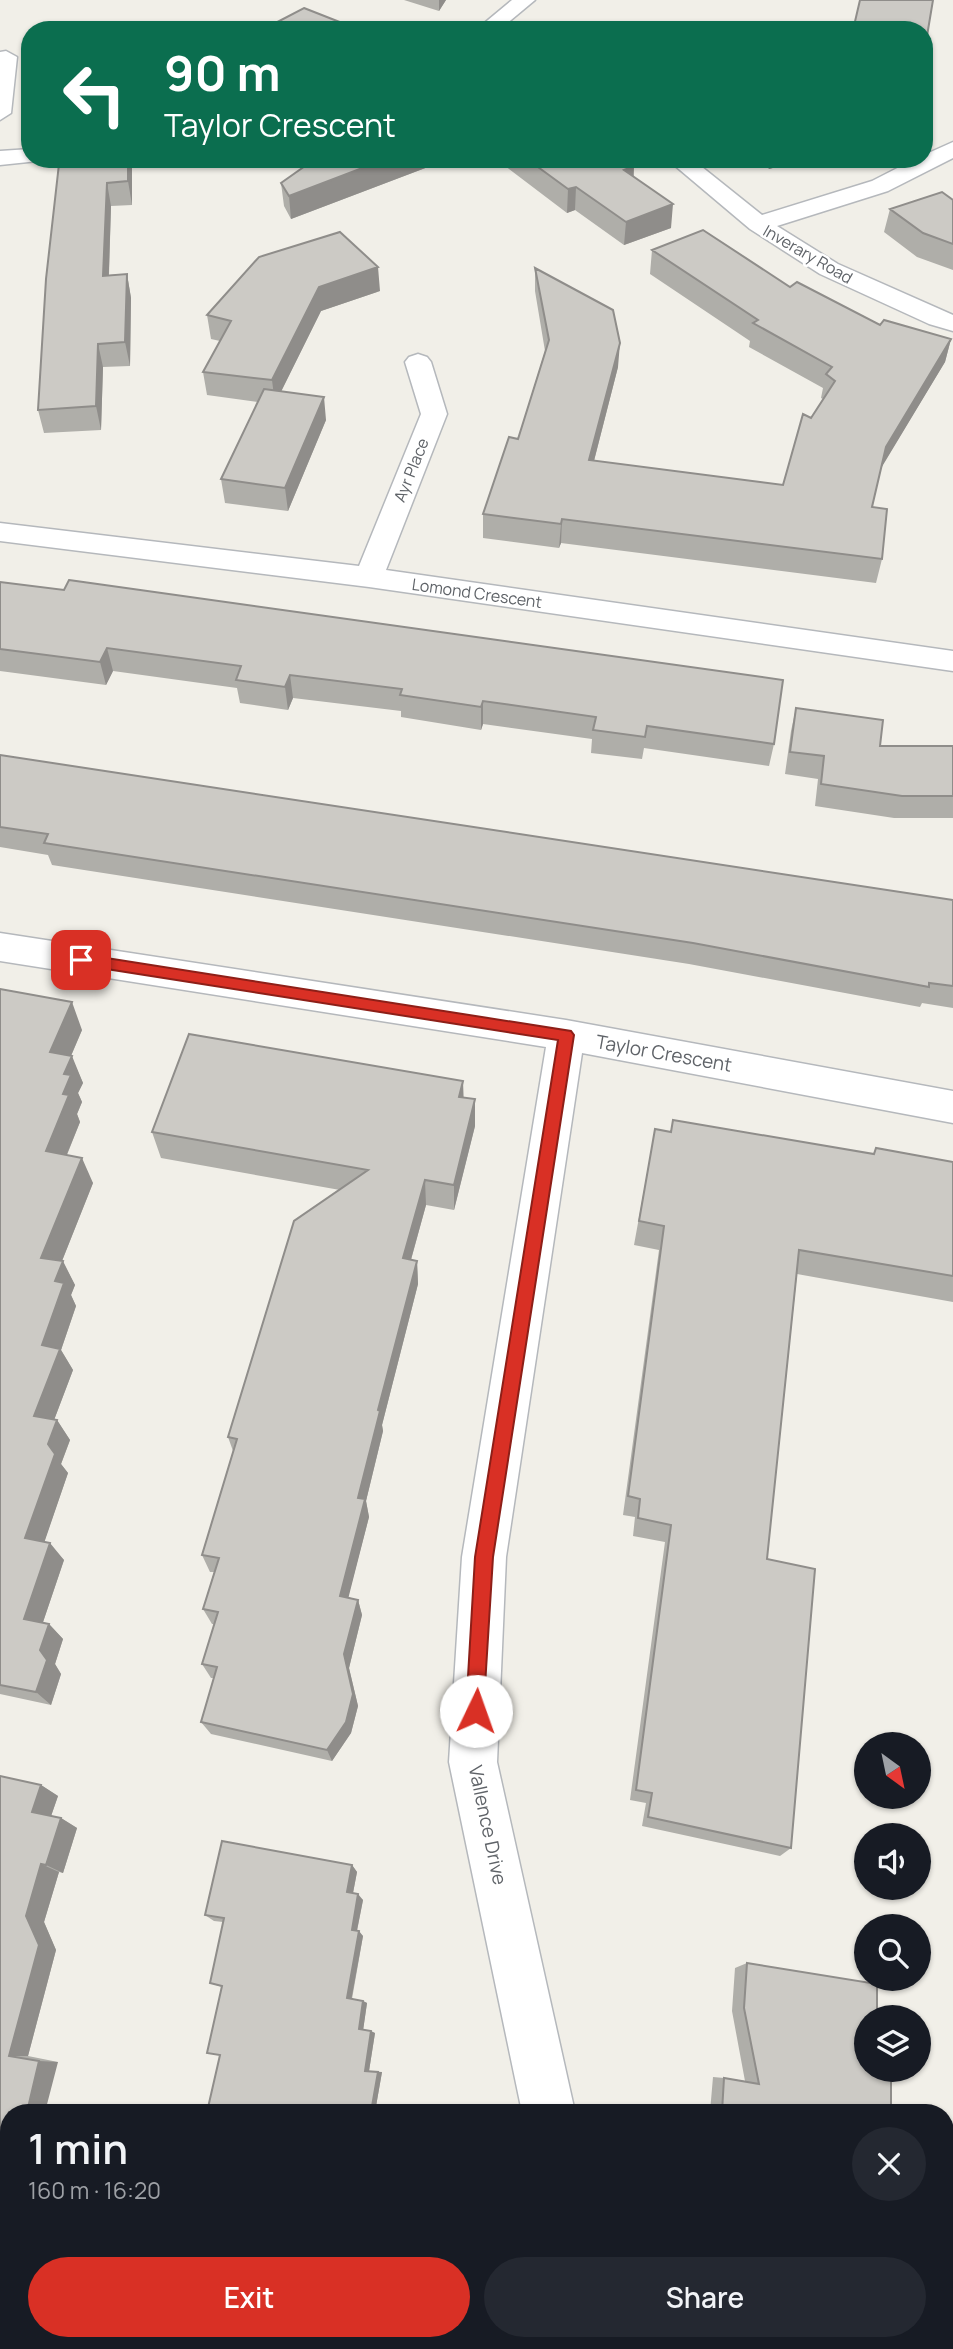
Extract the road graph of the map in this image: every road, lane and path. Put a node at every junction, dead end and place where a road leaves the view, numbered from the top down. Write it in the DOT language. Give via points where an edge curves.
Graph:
graph roads {
  1 [pos="525,0"];
  2 [pos="498,21"];
  3 [pos="6,57"];
  4 [pos="0,113"];
  5 [pos="953,149"];
  6 [pos="21,157"];
  7 [pos="0,158"];
  8 [pos="933,159"];
  9 [pos="689,168"];
  10 [pos="916,168"];
  11 [pos="758,224"];
  12 [pos="953,323"];
  13 [pos="418,362"];
  14 [pos="0,532"];
  15 [pos="369,577"];
  16 [pos="953,661"];
  17 [pos="0,947"];
  18 [pos="566,1035"];
  19 [pos="953,1107"];
  20 [pos="547,2104"];
  1 -- 2 [label="street"];
  3 -- 4 [label="street"];
  5 -- 8 [label="street"];
  6 -- 7 [label="street"];
  9 -- 11 [label="street, Inverary Road"];
  10 -- 11 [label="street" via="880,186"];
  11 -- 12 [label="street, Inverary Road" via="829,269"];
  13 -- 15 [label="street, Ayr Place" via="434,414"];
  14 -- 15 [label="street, Lomond Crescent"];
  15 -- 16 [label="street, Lomond Crescent"];
  17 -- 18 [label="street, Taylor Crescent"];
  18 -- 19 [label="street, Taylor Crescent"];
  18 -- 20 [label="street, Vallence Drive" via="484,1557 474,1762"];
}
